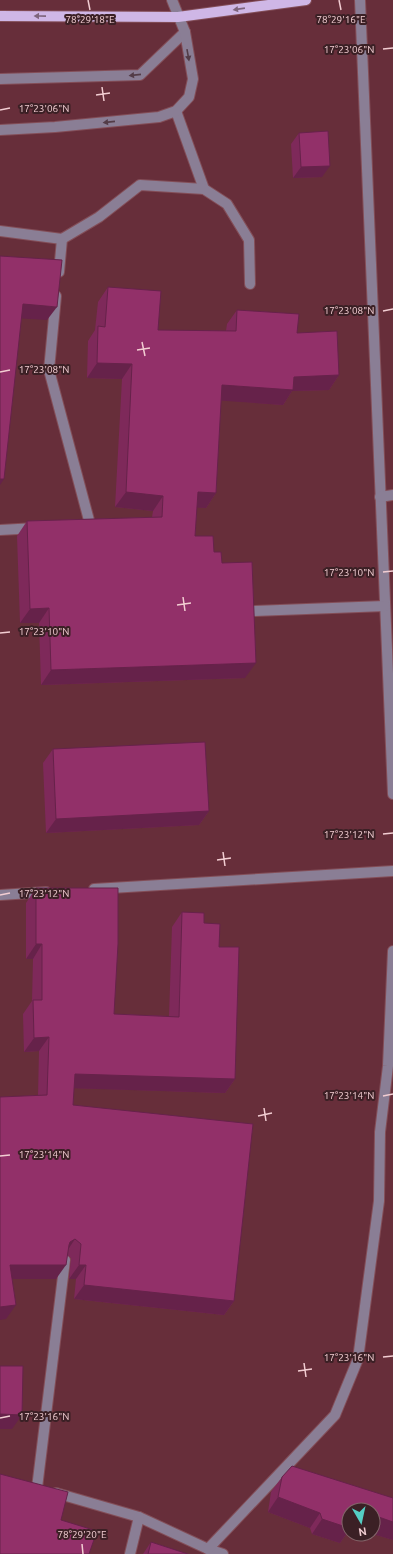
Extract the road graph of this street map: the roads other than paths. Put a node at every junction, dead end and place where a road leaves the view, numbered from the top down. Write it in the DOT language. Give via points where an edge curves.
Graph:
graph roads {
  1 [pos="172,0"];
  2 [pos="306,0"];
  3 [pos="360,0"];
  4 [pos="0,16"];
  5 [pos="178,17"];
  6 [pos="185,32"];
  7 [pos="0,79"];
  8 [pos="176,111"];
  9 [pos="0,130"];
  10 [pos="204,189"];
  11 [pos="0,231"];
  12 [pos="62,239"];
  13 [pos="250,284"];
  14 [pos="393,495"];
  15 [pos="380,497"];
  16 [pos="75,525"];
  17 [pos="45,527"];
  18 [pos="0,530"];
  19 [pos="385,606"];
  20 [pos="254,611"];
  21 [pos="391,716"];
  22 [pos="393,794"];
  23 [pos="393,871"];
  24 [pos="86,890"];
  25 [pos="55,891"];
  26 [pos="0,895"];
  27 [pos="393,951"];
  28 [pos="65,1260"];
  29 [pos="139,1517"];
  30 [pos="208,1549"];
  31 [pos="130,1554"];
  32 [pos="223,1554"];
  1 -- 5 [label="street"];
  2 -- 5 [label="main road, one-way"];
  3 -- 15 [label="street"];
  5 -- 4 [label="main road, one-way"];
  5 -- 6 [label="street"];
  6 -- 7 [label="street, one-way" via="140,75"];
  6 -- 8 [label="street, one-way" via="193,79 189,98"];
  8 -- 9 [label="street, one-way" via="159,117"];
  8 -- 10 [label="street"];
  10 -- 12 [label="street" via="140,185 99,217"];
  10 -- 13 [label="street" via="227,204 249,240"];
  11 -- 12 [label="street"];
  12 -- 16 [label="street" via="49,370 90,524"];
  14 -- 15 [label="street"];
  15 -- 19 [label="street"];
  17 -- 18 [label="street"];
  19 -- 20 [label="street"];
  19 -- 21 [label="street"];
  21 -- 22 [label="street"];
  23 -- 24 [label="street"];
  25 -- 26 [label="street"];
  27 -- 30 [label="street" via="388,1066 380,1132 379,1201 358,1360 335,1416"];
  28 -- 29 [label="street" via="34,1487"];
  29 -- 30 [label="street"];
  29 -- 31 [label="street"];
  30 -- 32 [label="street"];
}
